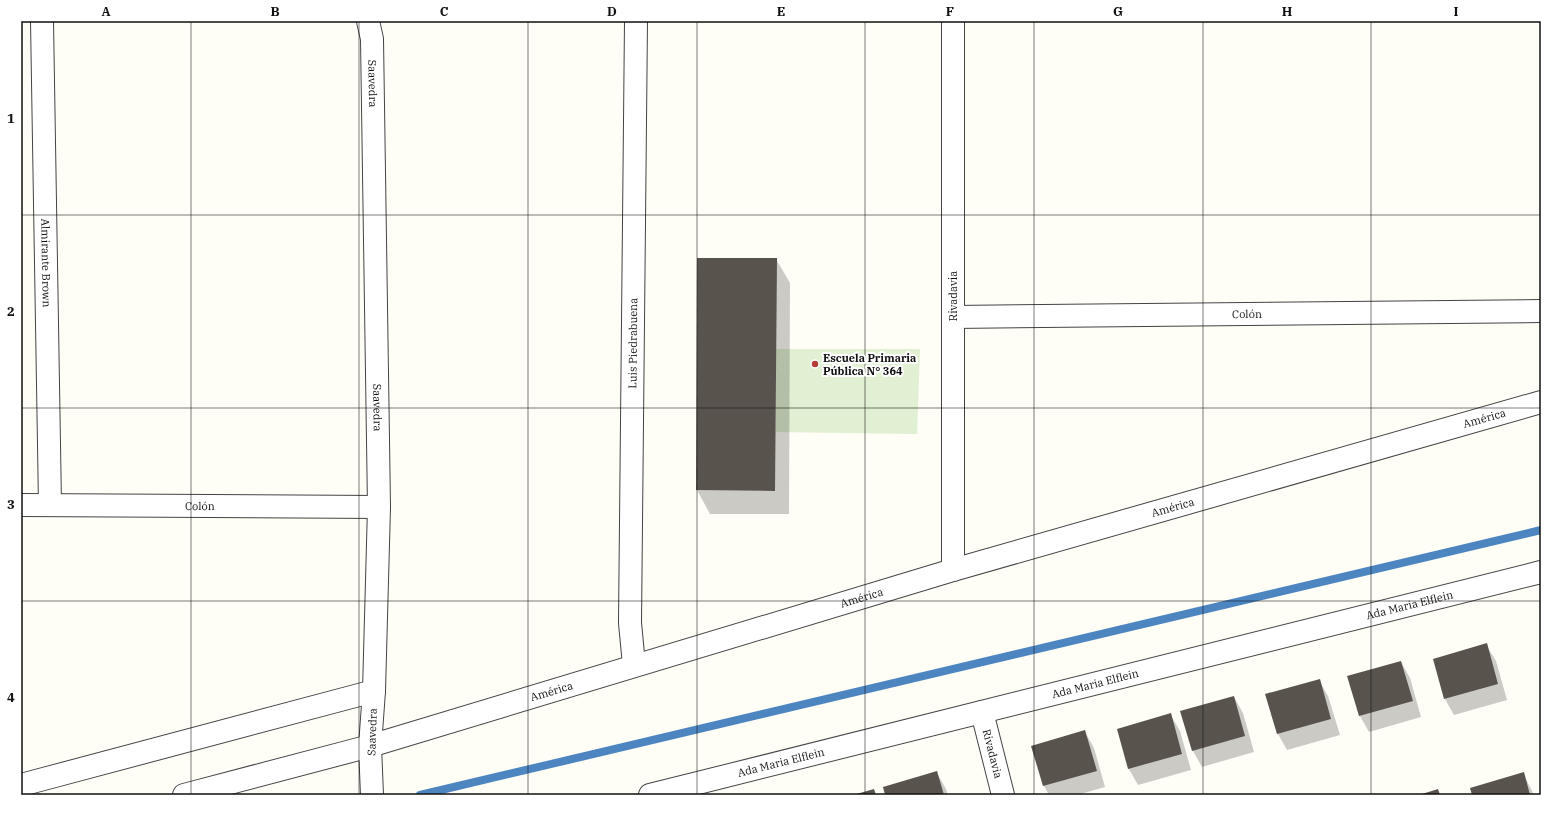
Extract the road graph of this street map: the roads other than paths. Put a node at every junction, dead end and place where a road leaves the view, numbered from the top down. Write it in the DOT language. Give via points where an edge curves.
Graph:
graph roads {
  1 [pos="42,21"];
  2 [pos="368,21"];
  3 [pos="636,21"];
  4 [pos="953,21"];
  5 [pos="1541,311"];
  6 [pos="953,317"];
  7 [pos="1541,402"];
  8 [pos="21,505"];
  9 [pos="50,506"];
  10 [pos="379,507"];
  11 [pos="953,570"];
  12 [pos="1541,572"];
  13 [pos="634,665"];
  14 [pos="374,692"];
  15 [pos="982,712"];
  16 [pos="370,752"];
  17 [pos="21,784"];
  18 [pos="686,791"];
  19 [pos="184,795"];
  20 [pos="372,795"];
  21 [pos="650,795"];
  22 [pos="1003,795"];
  1 -- 9 [label="street, Almirante Brown"];
  2 -- 10 [label="street, Saavedra" via="372,39"];
  3 -- 13 [label="street, Luis Piedrabuena" via="630,623"];
  4 -- 6 [label="street, Rivadavia"];
  5 -- 6 [label="street, Colón"];
  6 -- 11 [label="street, Rivadavia"];
  7 -- 11 [label="street, América"];
  8 -- 9 [label="street, Colón"];
  9 -- 10 [label="street, Colón"];
  10 -- 14 [label="street, Saavedra"];
  11 -- 13 [label="street, América"];
  12 -- 15 [label="street, Ada Maria Elflein"];
  13 -- 16 [label="street, América"];
  14 -- 16 [label="street, Saavedra"];
  14 -- 17 [label="street"];
  15 -- 18 [label="street, Ada Maria Elflein"];
  15 -- 22 [label="street, Rivadavia"];
  16 -- 19 [label="street, América"];
  16 -- 20 [label="street, Saavedra"];
  18 -- 21 [label="street, Ada Maria Elflein"];
}
